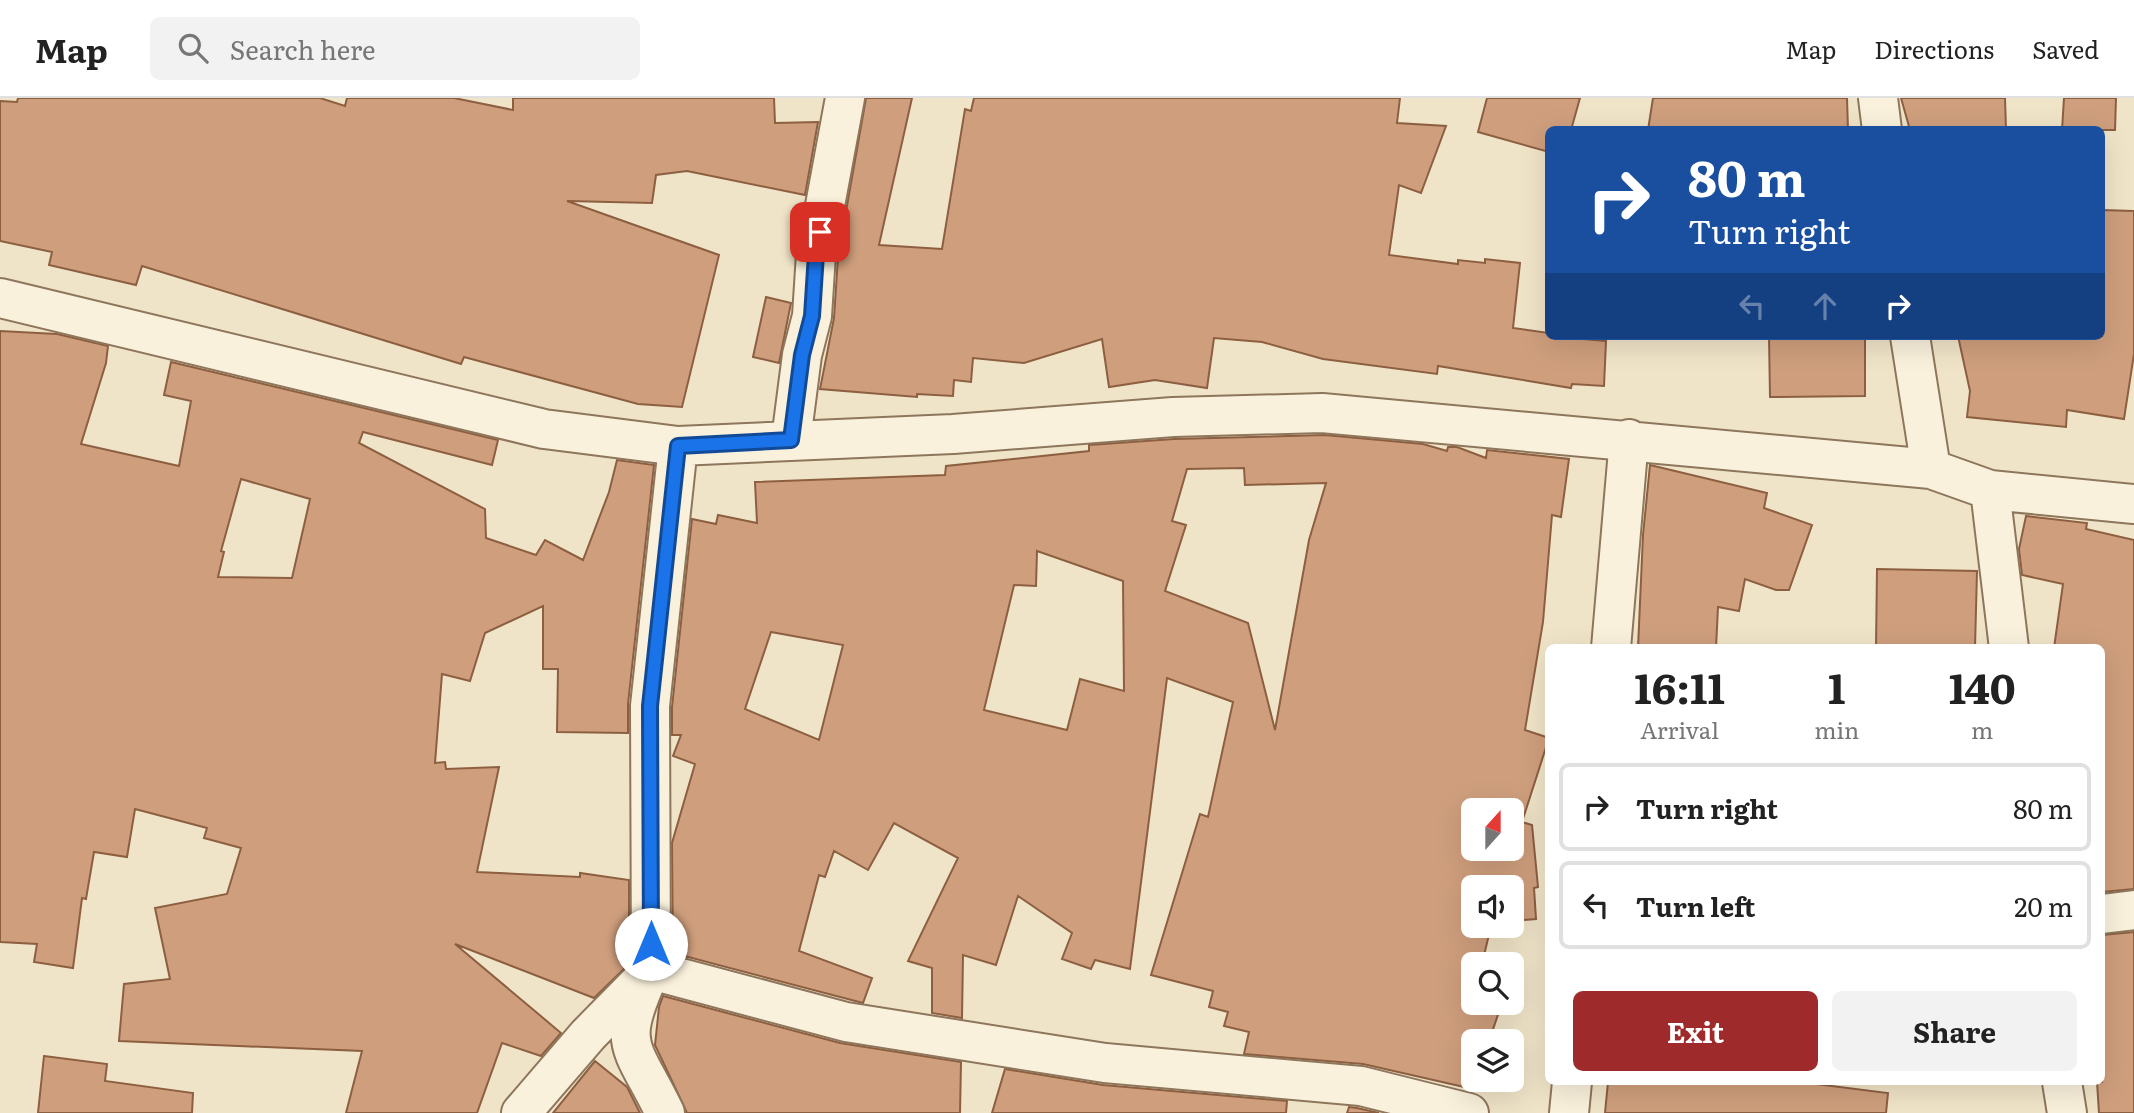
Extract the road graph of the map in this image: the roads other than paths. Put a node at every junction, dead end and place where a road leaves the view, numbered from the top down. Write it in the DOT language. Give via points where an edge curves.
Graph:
graph roads {
  1 [pos="845,98"];
  2 [pos="1878,98"];
  3 [pos="1882,126"];
  4 [pos="0,298"];
  5 [pos="1911,340"];
  6 [pos="1629,439"];
  7 [pos="791,440"];
  8 [pos="678,446"];
  9 [pos="1931,469"];
  10 [pos="1990,490"];
  11 [pos="2134,503"];
  12 [pos="1611,644"];
  13 [pos="2009,644"];
  14 [pos="2134,910"];
  15 [pos="2105,914"];
  16 [pos="651,970"];
  17 [pos="1572,1085"];
  18 [pos="2063,1085"];
  19 [pos="521,1113"];
  20 [pos="665,1113"];
  21 [pos="1469,1113"];
  22 [pos="1569,1113"];
  23 [pos="2067,1113"];
  1 -- 7 [label="street" via="816,254 812,316"];
  2 -- 3 [label="street"];
  4 -- 8 [label="street" via="544,429"];
  5 -- 9 [label="street"];
  6 -- 7 [label="street" via="1322,413 1173,417 953,435"];
  6 -- 9 [label="street"];
  6 -- 12 [label="street"];
  7 -- 8 [label="street"];
  8 -- 16 [label="street" via="650,706"];
  9 -- 10 [label="street"];
  10 -- 11 [label="street"];
  10 -- 13 [label="street"];
  14 -- 15 [label="street"];
  16 -- 19 [label="street"];
  16 -- 20 [label="street" via="633,1009 629,1033 632,1052"];
  16 -- 21 [label="street" via="846,1022 1105,1063 1361,1086"];
  17 -- 22 [label="street"];
  18 -- 23 [label="street"];
}
